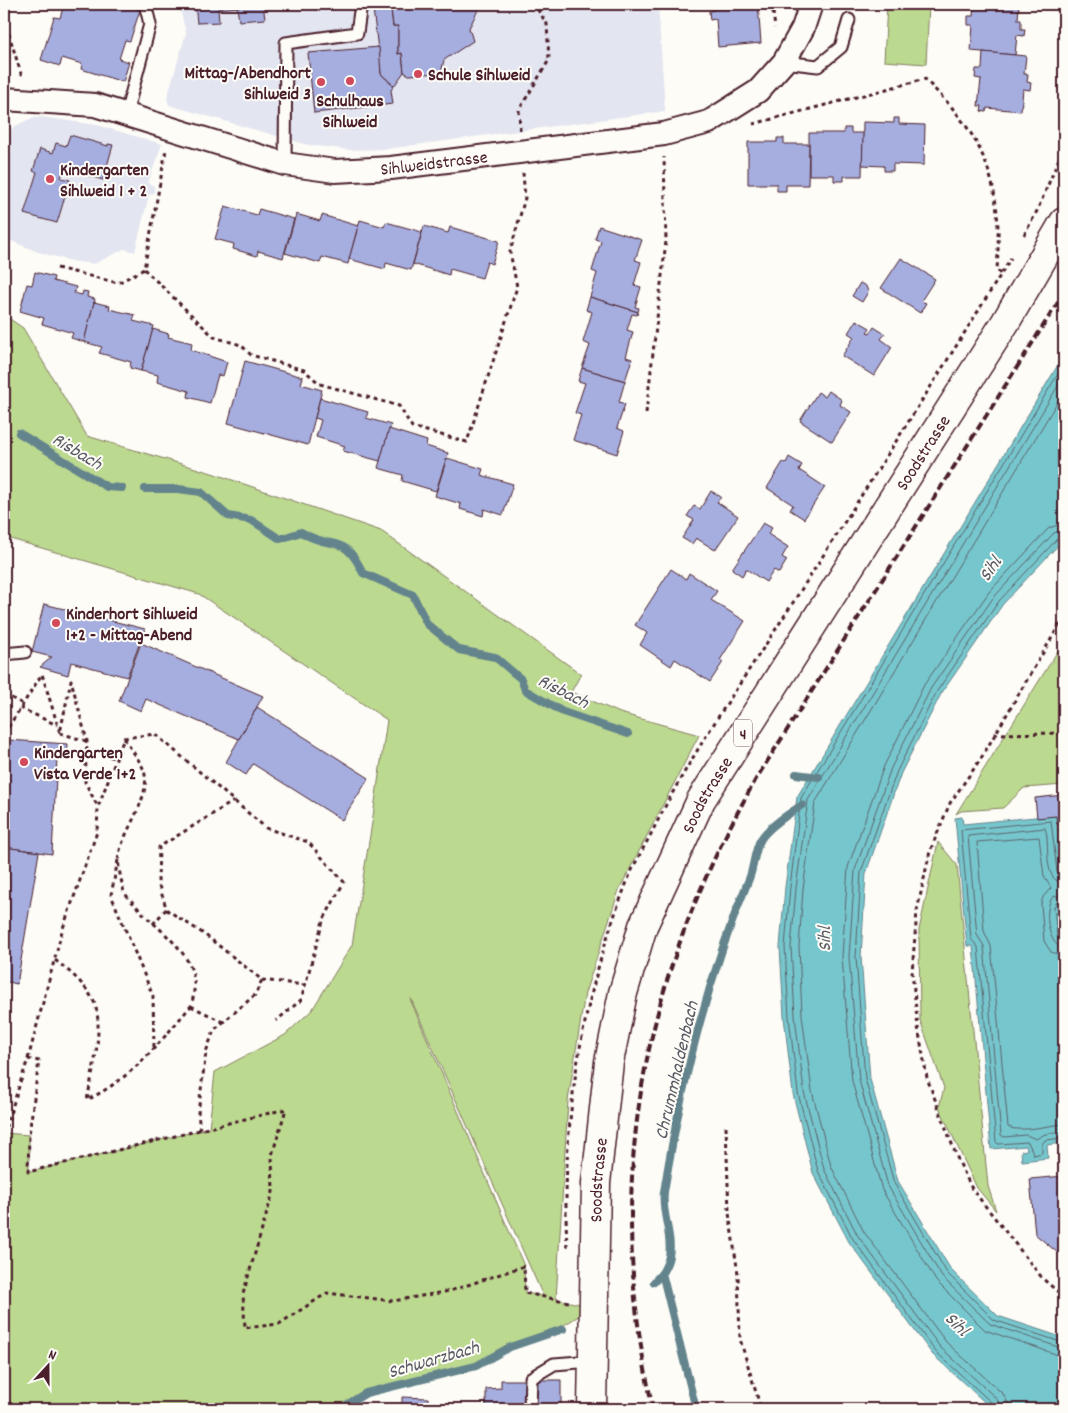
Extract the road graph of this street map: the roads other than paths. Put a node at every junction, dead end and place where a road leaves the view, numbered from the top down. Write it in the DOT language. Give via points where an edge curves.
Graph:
graph roads {
  1 [pos="145,4"];
  2 [pos="361,4"];
  3 [pos="811,4"];
  4 [pos="849,20"];
  5 [pos="784,62"];
  6 [pos="4,100"];
  7 [pos="126,114"];
  8 [pos="285,164"];
  9 [pos="1064,222"];
  10 [pos="25,652"];
  11 [pos="4,654"];
  12 [pos="592,1360"];
  13 [pos="530,1409"];
  14 [pos="592,1409"];
  1 -- 7 [label="lane" via="150,24"];
  2 -- 8 [label="lane" via="357,34 286,43"];
  3 -- 5 [label="street, Sihlweidstrasse" via="803,28"];
  4 -- 5 [label="lane" via="841,47 818,66"];
  5 -- 8 [label="street, Sihlweidstrasse" via="758,91 709,122 664,134 391,168 335,171"];
  6 -- 7 [label="street, Sihlweidstrasse" via="95,105"];
  7 -- 8 [label="street, Sihlweidstrasse"];
  9 -- 12 [label="main road, Soodstrasse / 4" via="1005,323 701,800 643,926 623,993 609,1062 596,1183"];
  10 -- 11 [label="lane"];
  12 -- 13 [label="lane" via="554,1364 531,1378"];
  12 -- 14 [label="main road, 4"];
}
